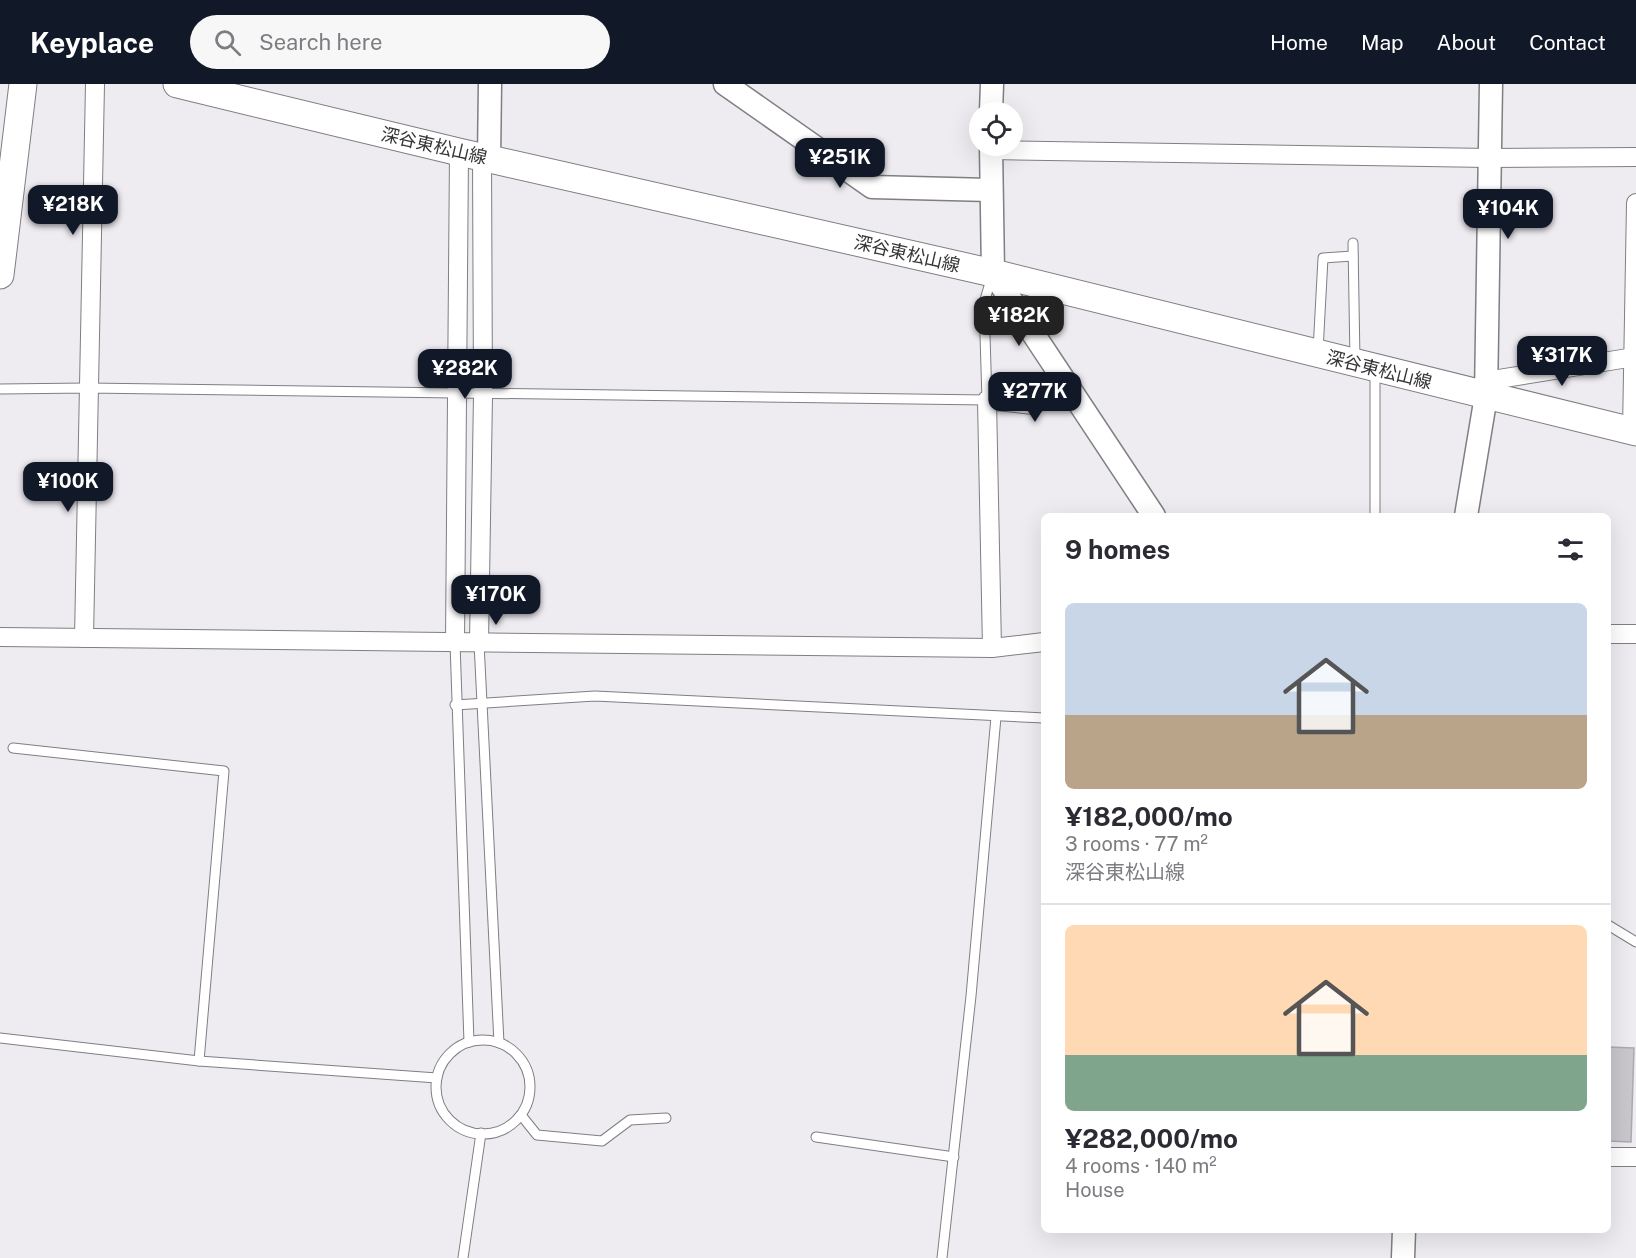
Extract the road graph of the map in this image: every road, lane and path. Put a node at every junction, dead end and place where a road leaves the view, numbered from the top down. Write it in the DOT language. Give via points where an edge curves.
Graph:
graph roads {
  1 [pos="23,84"];
  2 [pos="95,84"];
  3 [pos="177,84"];
  4 [pos="490,84"];
  5 [pos="725,84"];
  6 [pos="992,84"];
  7 [pos="1491,84"];
  8 [pos="991,102"];
  9 [pos="9,136"];
  10 [pos="1023,149"];
  11 [pos="477,156"];
  12 [pos="991,156"];
  13 [pos="1636,157"];
  14 [pos="1490,158"];
  15 [pos="990,190"];
  16 [pos="1636,203"];
  17 [pos="1353,243"];
  18 [pos="1353,256"];
  19 [pos="993,273"];
  20 [pos="0,275"];
  21 [pos="1318,354"];
  22 [pos="1634,357"];
  23 [pos="1365,366"];
  24 [pos="1067,381"];
  25 [pos="87,388"];
  26 [pos="0,389"];
  27 [pos="1486,389"];
  28 [pos="457,395"];
  29 [pos="483,395"];
  30 [pos="987,400"];
  31 [pos="1634,431"];
  32 [pos="1152,513"];
  33 [pos="1375,513"];
  34 [pos="1466,513"];
  35 [pos="1611,634"];
  36 [pos="1636,634"];
  37 [pos="0,637"];
  38 [pos="84,638"];
  39 [pos="1041,642"];
  40 [pos="455,643"];
  41 [pos="479,644"];
  42 [pos="992,648"];
  43 [pos="482,703"];
  44 [pos="455,705"];
  45 [pos="996,717"];
  46 [pos="1041,718"];
  47 [pos="13,748"];
  48 [pos="1611,927"];
  49 [pos="1636,942"];
  50 [pos="0,1038"];
  51 [pos="469,1042"];
  52 [pos="499,1042"];
  53 [pos="199,1061"];
  54 [pos="437,1078"];
  55 [pos="521,1115"];
  56 [pos="666,1118"];
  57 [pos="481,1133"];
  58 [pos="816,1137"];
  59 [pos="954,1157"];
  60 [pos="1611,1157"];
  61 [pos="1636,1157"];
  62 [pos="1404,1233"];
  63 [pos="463,1258"];
  64 [pos="942,1258"];
  65 [pos="1403,1258"];
  1 -- 9 [label="main road"];
  2 -- 25 [label="street"];
  3 -- 11 [label="main road, 深谷東松山線"];
  4 -- 11 [label="street"];
  5 -- 15 [label="street" via="872,187"];
  6 -- 8 [label="street"];
  7 -- 14 [label="street"];
  9 -- 20 [label="main road"];
  10 -- 14 [label="street"];
  11 -- 19 [label="main road, 深谷東松山線"];
  11 -- 28 [label="street"];
  11 -- 29 [label="street"];
  12 -- 15 [label="street"];
  13 -- 14 [label="street"];
  14 -- 27 [label="street"];
  15 -- 19 [label="street"];
  16 -- 22 [label="street"];
  17 -- 18 [label="lane"];
  18 -- 21 [label="lane" via="1323,258"];
  18 -- 23 [label="lane"];
  19 -- 21 [label="main road, 深谷東松山線"];
  19 -- 24 [label="street"];
  19 -- 30 [label="lane" via="984,303"];
  21 -- 23 [label="main road, 深谷東松山線"];
  22 -- 27 [label="street"];
  22 -- 31 [label="street"];
  23 -- 27 [label="main road, 深谷東松山線"];
  23 -- 33 [label="lane"];
  24 -- 30 [label="street" via="1034,405"];
  24 -- 32 [label="street"];
  25 -- 26 [label="lane"];
  25 -- 28 [label="lane"];
  25 -- 38 [label="street"];
  27 -- 31 [label="main road, 深谷東松山線"];
  27 -- 34 [label="street"];
  28 -- 29 [label="lane"];
  28 -- 40 [label="street"];
  29 -- 30 [label="lane"];
  29 -- 41 [label="street"];
  30 -- 42 [label="street"];
  35 -- 36 [label="street"];
  37 -- 38 [label="street"];
  38 -- 40 [label="street"];
  39 -- 42 [label="street"];
  40 -- 41 [label="street"];
  40 -- 44 [label="lane"];
  41 -- 42 [label="street"];
  41 -- 43 [label="lane"];
  43 -- 44 [label="lane"];
  43 -- 45 [label="lane" via="595,696"];
  43 -- 52 [label="lane"];
  44 -- 51 [label="lane"];
  45 -- 46 [label="lane"];
  45 -- 59 [label="lane"];
  47 -- 53 [label="lane" via="224,771"];
  48 -- 49 [label="lane"];
  50 -- 53 [label="lane"];
  51 -- 52 [label="lane"];
  51 -- 54 [label="lane" via="448,1056"];
  52 -- 55 [label="lane" via="512,1049 528,1073 530,1088"];
  53 -- 54 [label="lane"];
  54 -- 57 [label="lane" via="436,1094 452,1122"];
  55 -- 56 [label="lane" via="537,1135 602,1141 630,1120"];
  55 -- 57 [label="lane" via="496,1132"];
  57 -- 63 [label="lane"];
  58 -- 59 [label="lane"];
  59 -- 64 [label="lane"];
  60 -- 61 [label="street"];
  62 -- 65 [label="street"];
}
